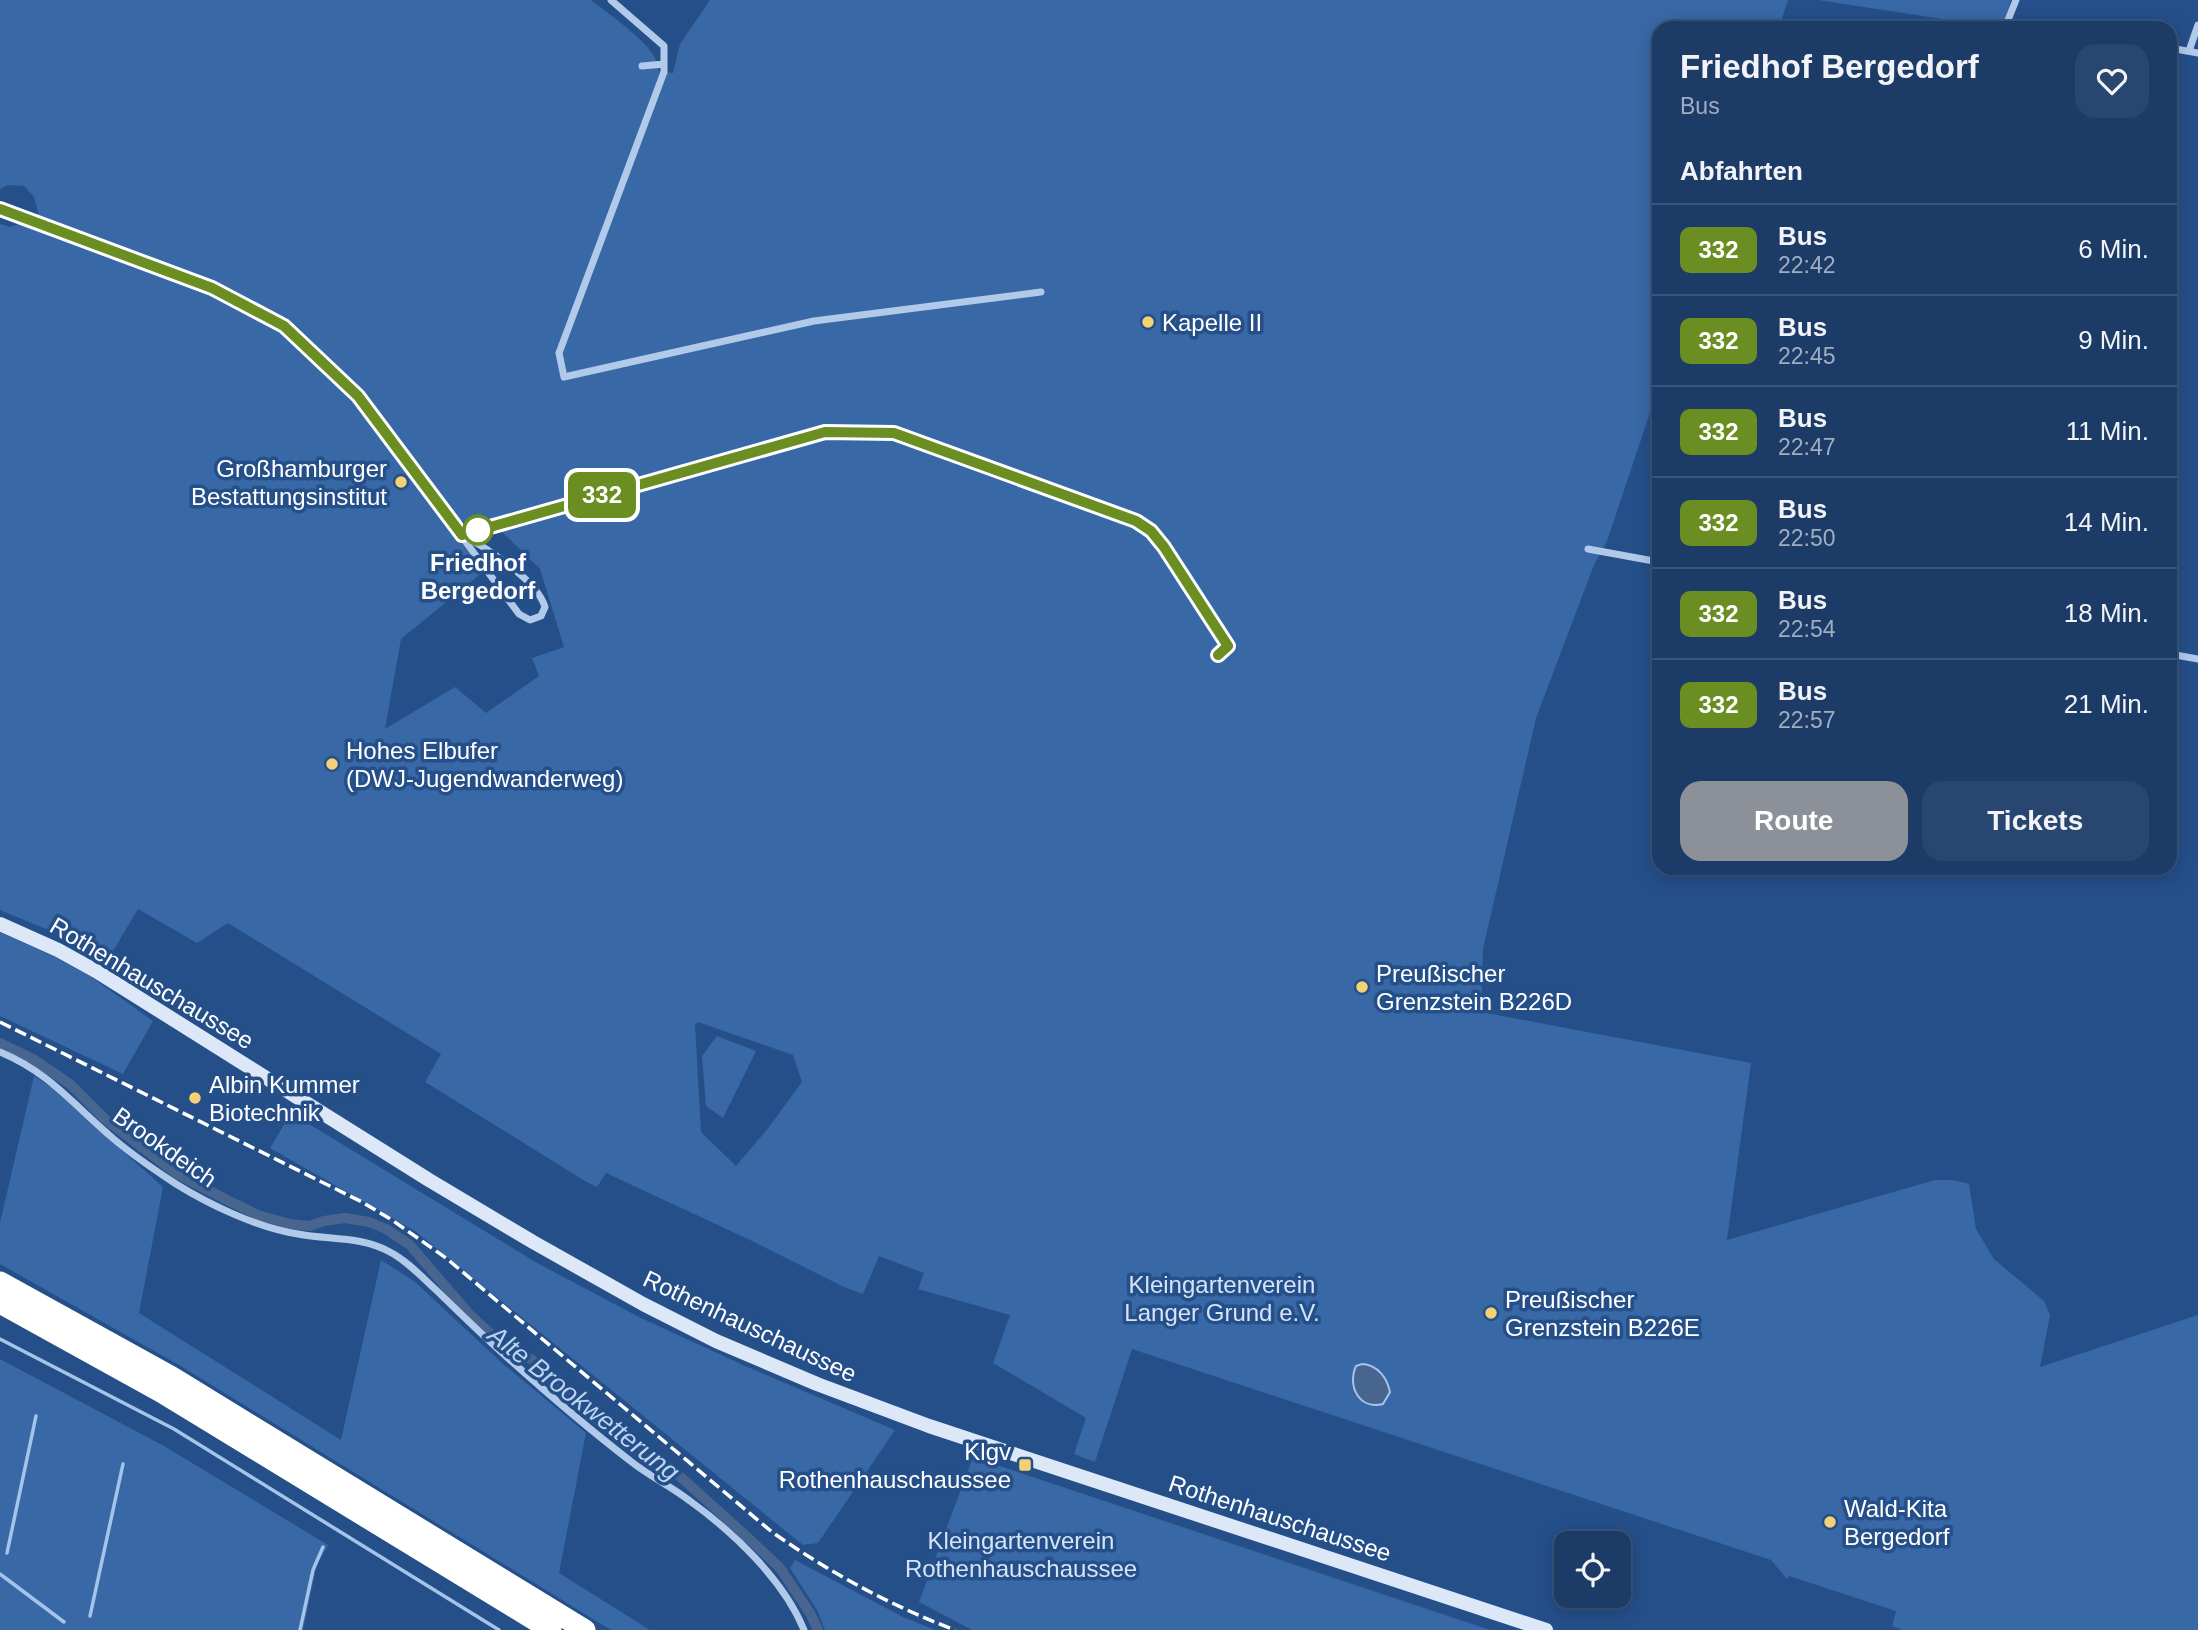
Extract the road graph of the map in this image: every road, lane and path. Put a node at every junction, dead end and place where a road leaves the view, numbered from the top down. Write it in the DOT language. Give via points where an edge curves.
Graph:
graph roads {
  1 [pos="611,0"];
  2 [pos="2016,0"];
  3 [pos="2008,21"];
  4 [pos="2198,24"];
  5 [pos="2177,49"];
  6 [pos="2189,51"];
  7 [pos="2198,53"];
  8 [pos="664,64"];
  9 [pos="642,66"];
  10 [pos="0,209"];
  11 [pos="1041,292"];
  12 [pos="462,535"];
  13 [pos="1588,549"];
  14 [pos="1652,561"];
  15 [pos="2177,655"];
  16 [pos="2198,659"];
  17 [pos="0,924"];
  18 [pos="0,1052"];
  19 [pos="0,1282"];
  20 [pos="0,1303"];
  21 [pos="551,1630"];
  22 [pos="585,1630"];
  23 [pos="804,1630"];
  24 [pos="1546,1630"];
  1 -- 8 [label="street" via="664,46"];
  2 -- 3 [label="street"];
  4 -- 6 [label="street"];
  5 -- 6 [label="street"];
  6 -- 7 [label="street"];
  8 -- 9 [label="street"];
  8 -- 11 [label="street" via="559,353 564,377 814,321"];
  10 -- 12 [label="street" via="212,288 284,326 358,396"];
  12 -- 12 [label="street" via="519,614 530,620 541,616 545,607 536,590 488,548"];
  13 -- 14 [label="street"];
  15 -- 16 [label="street"];
  17 -- 24 [label="main road, Rothenhauschaussee" via="96,971 510,1229 716,1341 929,1426"];
  18 -- 23 [label="street, Brookdeich" via="48,1078 109,1136 212,1203 297,1234 349,1238 391,1252 635,1464 691,1501 737,1541 773,1579"];
  19 -- 22 [label="highway" via="172,1377"];
  20 -- 21 [label="highway" via="161,1392"];
}
